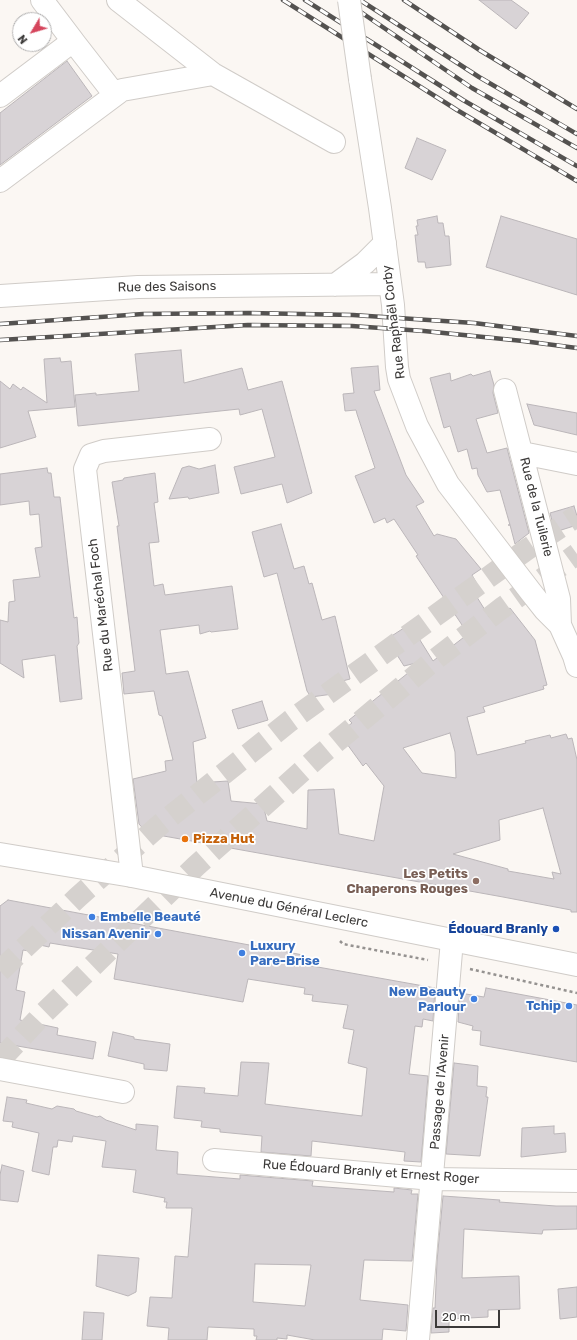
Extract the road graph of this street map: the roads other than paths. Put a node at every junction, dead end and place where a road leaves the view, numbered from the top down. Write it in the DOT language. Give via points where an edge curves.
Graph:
graph roads {
  1 [pos="42,0"];
  2 [pos="118,0"];
  3 [pos="349,0"];
  4 [pos="73,41"];
  5 [pos="213,74"];
  6 [pos="115,95"];
  7 [pos="0,96"];
  8 [pos="334,142"];
  9 [pos="0,181"];
  10 [pos="385,243"];
  11 [pos="390,284"];
  12 [pos="335,285"];
  13 [pos="0,296"];
  14 [pos="505,390"];
  15 [pos="210,439"];
  16 [pos="522,453"];
  17 [pos="577,464"];
  18 [pos="560,625"];
  19 [pos="577,666"];
  20 [pos="0,854"];
  21 [pos="132,876"];
  22 [pos="452,940"];
  23 [pos="577,965"];
  24 [pos="0,1069"];
  25 [pos="123,1092"];
  26 [pos="214,1160"];
  27 [pos="433,1179"];
  28 [pos="577,1181"];
  29 [pos="418,1340"];
  1 -- 4 [label="street"];
  2 -- 5 [label="street"];
  3 -- 10 [label="street, Rue Raphaël Corby, bridge"];
  4 -- 6 [label="street"];
  4 -- 7 [label="street"];
  5 -- 6 [label="street" via="122,90"];
  5 -- 8 [label="street"];
  6 -- 9 [label="street"];
  10 -- 11 [label="street, Rue Raphaël Corby"];
  10 -- 12 [label="street" via="365,263"];
  11 -- 12 [label="street, Rue des Saisons"];
  11 -- 18 [label="street, Rue Raphaël Corby" via="399,378 417,426 448,484 545,610"];
  12 -- 13 [label="street, Rue des Saisons" via="138,287"];
  14 -- 16 [label="street, Rue de la Tuilerie"];
  15 -- 21 [label="street, Rue du Maréchal Foch" via="104,451 91,455 85,469"];
  16 -- 17 [label="street"];
  16 -- 18 [label="street, Rue de la Tuilerie" via="560,599"];
  18 -- 19 [label="street, Rue Raphaël Corby"];
  20 -- 21 [label="street, Avenue du Général Leclerc"];
  21 -- 22 [label="street, Avenue du Général Leclerc"];
  22 -- 23 [label="street, Avenue du Général Leclerc"];
  22 -- 27 [label="street, Passage de l'Avenir"];
  24 -- 25 [label="street"];
  26 -- 27 [label="street, Rue Édouard Branly et Ernest Roger"];
  27 -- 28 [label="street, Rue Édouard Branly et Ernest Roger"];
  27 -- 29 [label="street, Passage de l'Avenir"];
}
